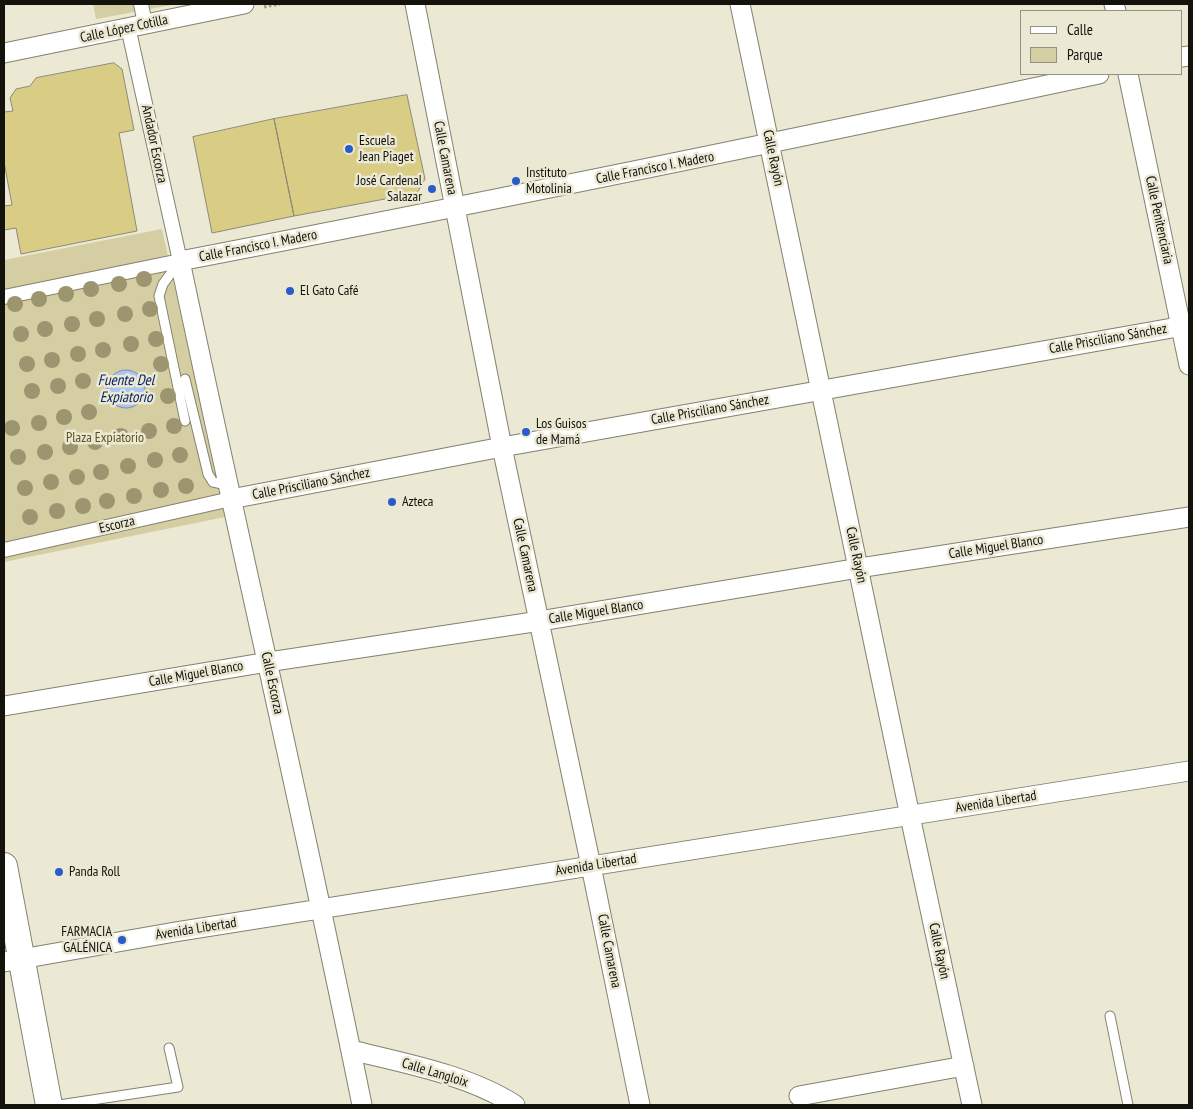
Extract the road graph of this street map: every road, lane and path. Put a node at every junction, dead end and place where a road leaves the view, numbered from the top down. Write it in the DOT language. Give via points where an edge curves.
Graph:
graph roads {
  1 [pos="141,4"];
  2 [pos="244,4"];
  3 [pos="415,4"];
  4 [pos="740,4"];
  5 [pos="137,26"];
  6 [pos="4,53"];
  7 [pos="1094,75"];
  8 [pos="1128,75"];
  9 [pos="770,144"];
  10 [pos="455,208"];
  11 [pos="180,260"];
  12 [pos="4,296"];
  13 [pos="1185,326"];
  14 [pos="1189,365"];
  15 [pos="184,379"];
  16 [pos="822,390"];
  17 [pos="185,421"];
  18 [pos="502,447"];
  19 [pos="229,492"];
  20 [pos="1189,517"];
  21 [pos="4,550"];
  22 [pos="859,568"];
  23 [pos="540,621"];
  24 [pos="268,662"];
  25 [pos="4,706"];
  26 [pos="1189,771"];
  27 [pos="910,816"];
  28 [pos="4,866"];
  29 [pos="591,866"];
  30 [pos="321,909"];
  31 [pos="9,924"];
  32 [pos="13,960"];
  33 [pos="1110,1016"];
  34 [pos="168,1048"];
  35 [pos="351,1050"];
  36 [pos="964,1066"];
  37 [pos="799,1096"];
  38 [pos="49,1105"];
  39 [pos="60,1105"];
  40 [pos="362,1105"];
  41 [pos="515,1105"];
  42 [pos="640,1105"];
  43 [pos="972,1105"];
  44 [pos="1128,1105"];
  1 -- 5 [label="street"];
  2 -- 5 [label="street, Calle López Cotilla"];
  3 -- 10 [label="street, Calle Camarena"];
  4 -- 9 [label="street, Calle Rayón"];
  5 -- 6 [label="street, Calle López Cotilla"];
  5 -- 11 [label="street, Andador Escorza"];
  7 -- 9 [label="street, Calle Francisco I. Madero"];
  8 -- 13 [label="street, Calle Penitenciaria"];
  9 -- 10 [label="street, Calle Francisco I. Madero"];
  9 -- 16 [label="street, Calle Rayón"];
  10 -- 11 [label="street, Calle Francisco I. Madero"];
  10 -- 18 [label="street, Calle Camarena"];
  11 -- 12 [label="street, Calle Francisco I. Madero"];
  11 -- 17 [label="lane" via="163,284 159,296"];
  11 -- 19 [label="street, Calle Escorza"];
  13 -- 14 [label="street, Calle Penitenciaria"];
  13 -- 16 [label="street, Calle Prisciliano Sánchez"];
  15 -- 19 [label="lane" via="208,474 213,482"];
  16 -- 18 [label="street, Calle Prisciliano Sánchez"];
  16 -- 22 [label="street, Calle Rayón"];
  18 -- 19 [label="street, Calle Prisciliano Sánchez"];
  18 -- 23 [label="street, Calle Camarena"];
  19 -- 21 [label="street, Escorza"];
  19 -- 24 [label="street, Calle Escorza"];
  20 -- 22 [label="street, Calle Miguel Blanco"];
  22 -- 23 [label="street, Calle Miguel Blanco"];
  22 -- 27 [label="street, Calle Rayón"];
  23 -- 24 [label="street, Calle Miguel Blanco"];
  23 -- 29 [label="street, Calle Camarena"];
  24 -- 25 [label="street, Calle Miguel Blanco"];
  24 -- 30 [label="street, Calle Escorza"];
  26 -- 27 [label="street, Avenida Libertad"];
  27 -- 29 [label="street, Avenida Libertad"];
  27 -- 36 [label="street, Calle Rayón"];
  28 -- 31 [label="main road"];
  29 -- 30 [label="street, Avenida Libertad"];
  29 -- 42 [label="street, Calle Camarena"];
  30 -- 32 [label="street, Avenida Libertad"];
  30 -- 35 [label="street, Calle Escorza"];
  31 -- 32 [label="main road"];
  32 -- 38 [label="main road"];
  33 -- 44 [label="lane"];
  34 -- 39 [label="lane" via="178,1087"];
  35 -- 40 [label="street, Calle Escorza"];
  35 -- 41 [label="street, Calle Langloix" via="423,1067 500,1095"];
  36 -- 37 [label="street"];
  36 -- 43 [label="street, Calle Rayón"];
}
